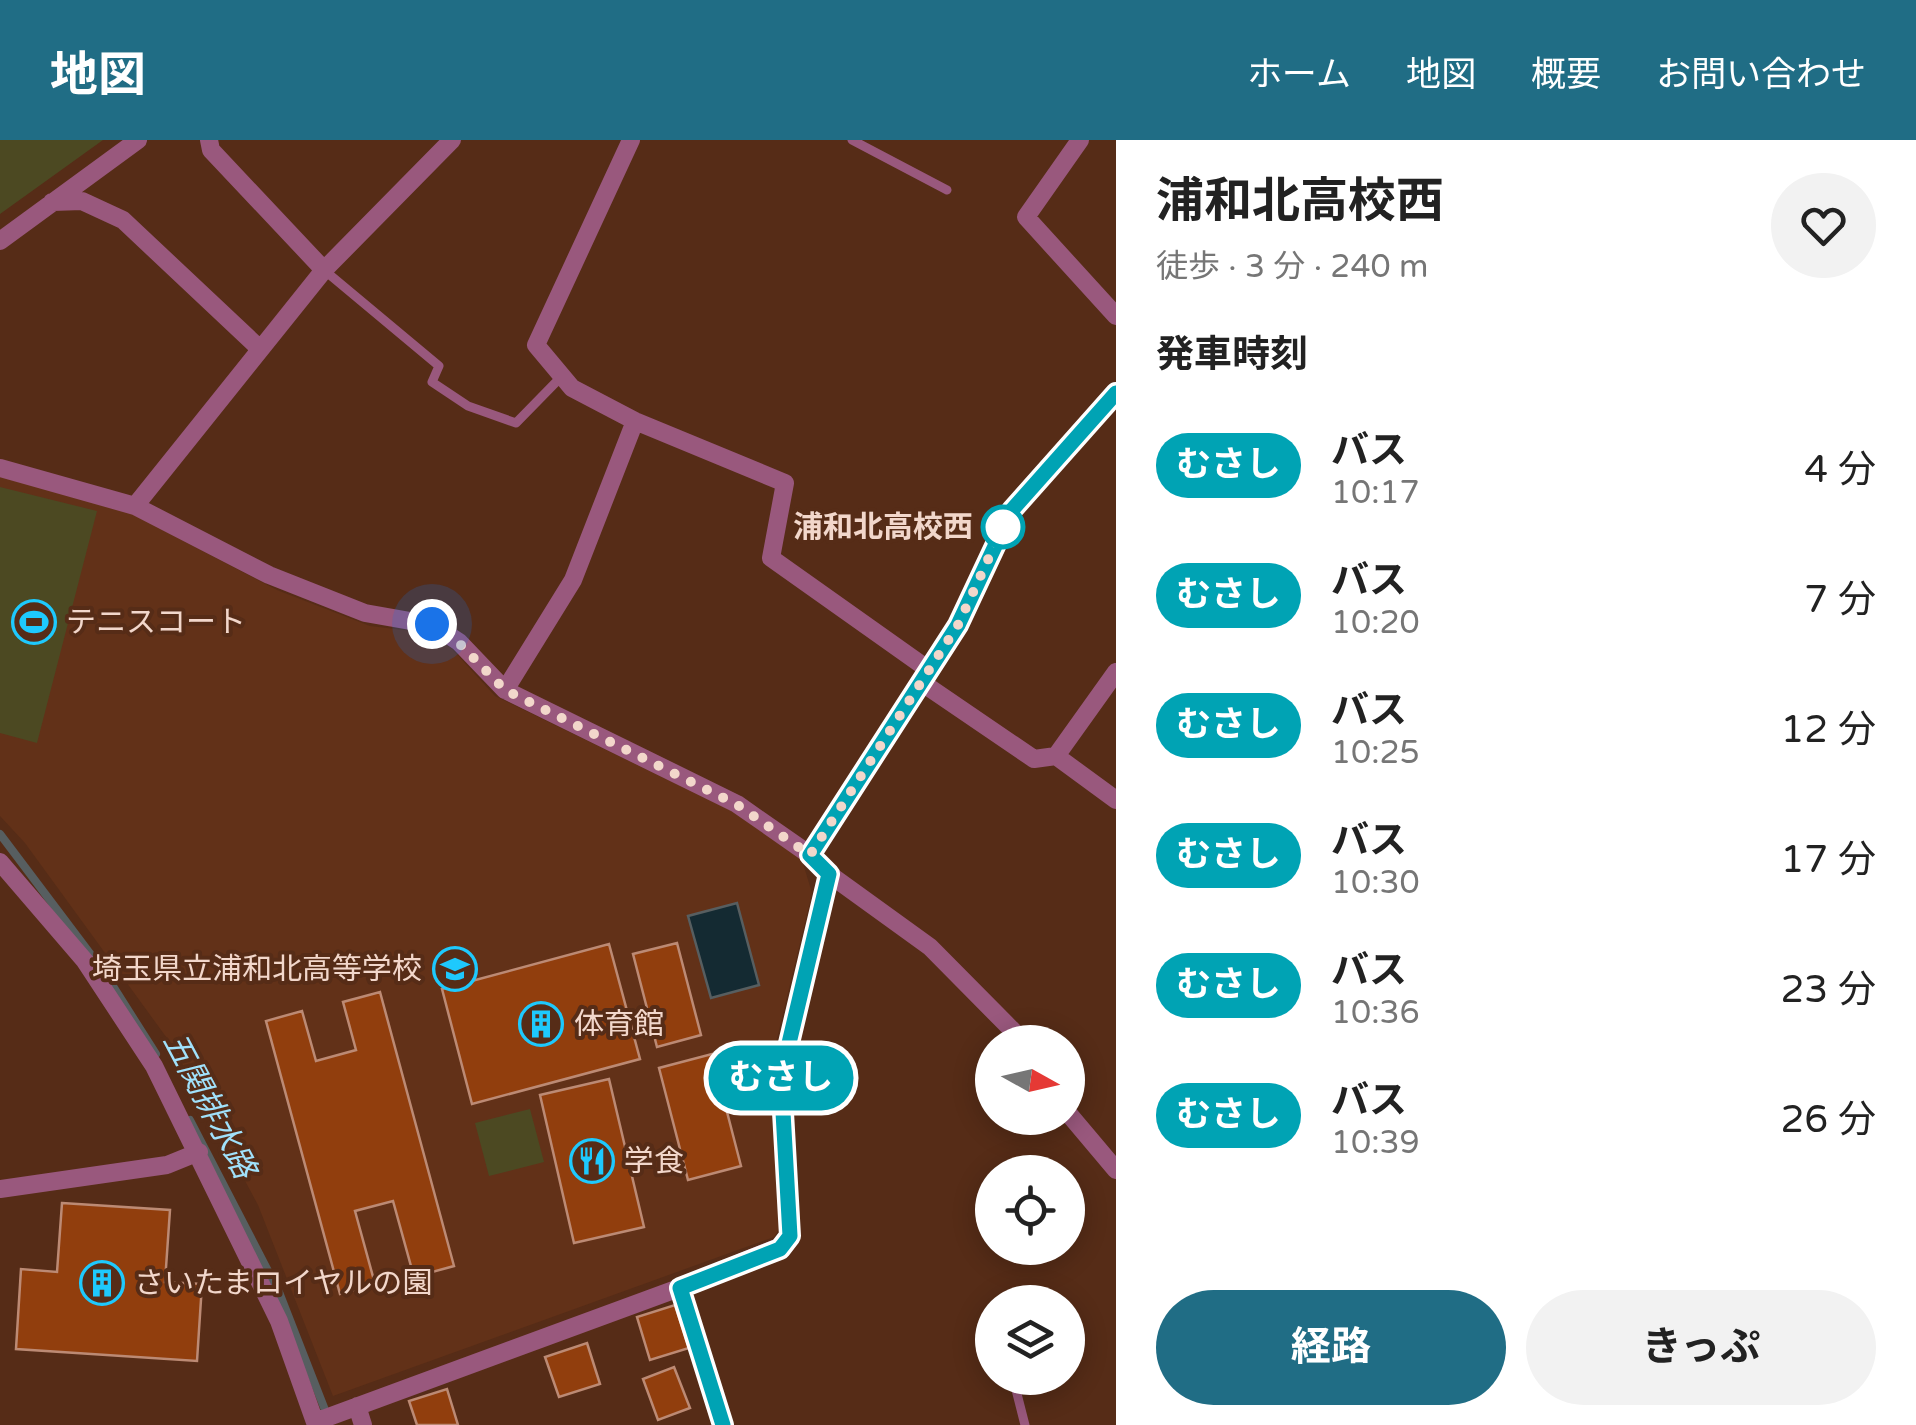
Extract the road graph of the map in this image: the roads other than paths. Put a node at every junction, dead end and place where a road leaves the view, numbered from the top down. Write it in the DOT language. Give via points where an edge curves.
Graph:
graph roads {
  1 [pos="138,140"];
  2 [pos="209,140"];
  3 [pos="452,140"];
  4 [pos="632,140"];
  5 [pos="852,140"];
  6 [pos="1080,140"];
  7 [pos="948,190"];
  8 [pos="52,202"];
  9 [pos="0,241"];
  10 [pos="324,270"];
  11 [pos="1116,316"];
  12 [pos="260,348"];
  13 [pos="562,376"];
  14 [pos="1116,393"];
  15 [pos="635,422"];
  16 [pos="0,468"];
  17 [pos="135,506"];
  18 [pos="1116,672"];
  19 [pos="925,676"];
  20 [pos="505,690"];
  21 [pos="1056,756"];
  22 [pos="1116,800"];
  23 [pos="810,855"];
  24 [pos="0,862"];
  25 [pos="829,874"];
  26 [pos="1007,1025"];
  27 [pos="1085,1133"];
  28 [pos="199,1152"];
  29 [pos="1116,1170"];
  30 [pos="0,1189"];
  31 [pos="680,1288"];
  32 [pos="1017,1395"];
  33 [pos="357,1406"];
  34 [pos="316,1423"];
  35 [pos="364,1425"];
  36 [pos="723,1425"];
  37 [pos="1025,1425"];
  1 -- 8 [label="street"];
  2 -- 10 [label="street" via="211,150"];
  3 -- 10 [label="street"];
  4 -- 13 [label="street" via="536,345"];
  5 -- 7 [label="lane"];
  6 -- 11 [label="street" via="1026,217"];
  8 -- 9 [label="street"];
  8 -- 12 [label="street" via="82,201 123,220"];
  10 -- 12 [label="street"];
  10 -- 13 [label="lane" via="439,366 432,382 468,406 516,423"];
  12 -- 17 [label="street"];
  13 -- 15 [label="street"];
  14 -- 19 [label="street" via="1012,510 973,597"];
  15 -- 19 [label="street" via="785,484 771,558"];
  15 -- 20 [label="street" via="574,580"];
  16 -- 17 [label="street"];
  17 -- 20 [label="street" via="269,575 365,614 432,624"];
  18 -- 21 [label="street"];
  19 -- 21 [label="street" via="1034,759"];
  19 -- 23 [label="street"];
  20 -- 23 [label="street" via="736,804"];
  21 -- 22 [label="street"];
  23 -- 25 [label="street"];
  24 -- 28 [label="street" via="85,960 154,1066"];
  25 -- 26 [label="street" via="930,947"];
  25 -- 31 [label="street" via="781,1077 790,1236 780,1249"];
  27 -- 29 [label="street"];
  28 -- 30 [label="street" via="167,1165"];
  28 -- 34 [label="street" via="279,1321"];
  31 -- 33 [label="street"];
  31 -- 36 [label="street"];
  32 -- 37 [label="lane"];
  33 -- 34 [label="street"];
  33 -- 35 [label="street"];
}
